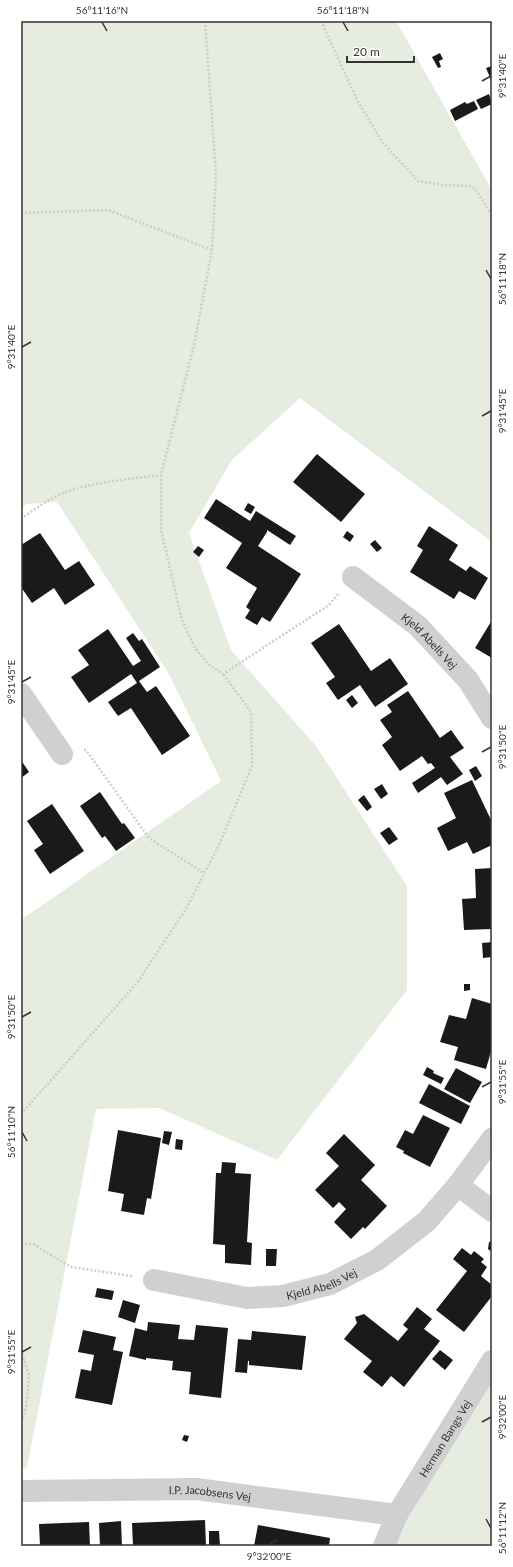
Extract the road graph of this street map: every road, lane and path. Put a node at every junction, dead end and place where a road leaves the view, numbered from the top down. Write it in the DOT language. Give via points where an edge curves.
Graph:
graph roads {
  1 [pos="206,21"];
  2 [pos="321,21"];
  3 [pos="21,213"];
  4 [pos="492,216"];
  5 [pos="212,250"];
  6 [pos="161,476"];
  7 [pos="21,519"];
  8 [pos="353,577"];
  9 [pos="224,674"];
  10 [pos="21,694"];
  11 [pos="492,718"];
  12 [pos="62,754"];
  13 [pos="204,873"];
  14 [pos="21,1112"];
  15 [pos="492,1139"];
  16 [pos="458,1185"];
  17 [pos="492,1211"];
  18 [pos="21,1244"];
  19 [pos="154,1280"];
  20 [pos="21,1350"];
  21 [pos="492,1361"];
  22 [pos="21,1423"];
  23 [pos="21,1491"];
  24 [pos="397,1515"];
  25 [pos="384,1546"];
  1 -- 5 [label="path" via="216,175"];
  2 -- 4 [label="path" via="358,102 383,143 418,181 475,188"];
  3 -- 5 [label="path" via="108,210"];
  5 -- 6 [label="path" via="194,345"];
  6 -- 7 [label="path" via="111,481 63,493"];
  6 -- 9 [label="path" via="161,530 182,620 195,648 208,664"];
  8 -- 9 [label="path" via="329,605"];
  8 -- 11 [label="street, Kjeld Abells Vej" via="418,626 468,680"];
  9 -- 13 [label="path" via="251,712 252,766 220,843"];
  10 -- 12 [label="street"];
  12 -- 13 [label="path" via="86,750 149,838"];
  13 -- 14 [label="path" via="186,909 137,983"];
  15 -- 16 [label="street, Kjeld Abells Vej"];
  16 -- 17 [label="street"];
  16 -- 19 [label="street, Kjeld Abells Vej" via="427,1221 377,1260 330,1284 283,1296 247,1298"];
  18 -- 19 [label="path" via="33,1244 72,1266"];
  20 -- 22 [label="path" via="29,1376 26,1408"];
  21 -- 24 [label="street, Herman Bangs Vej"];
  23 -- 24 [label="street, I.P. Jacobsens Vej" via="196,1489"];
  24 -- 25 [label="street, Herman Bangs Vej"];
}
